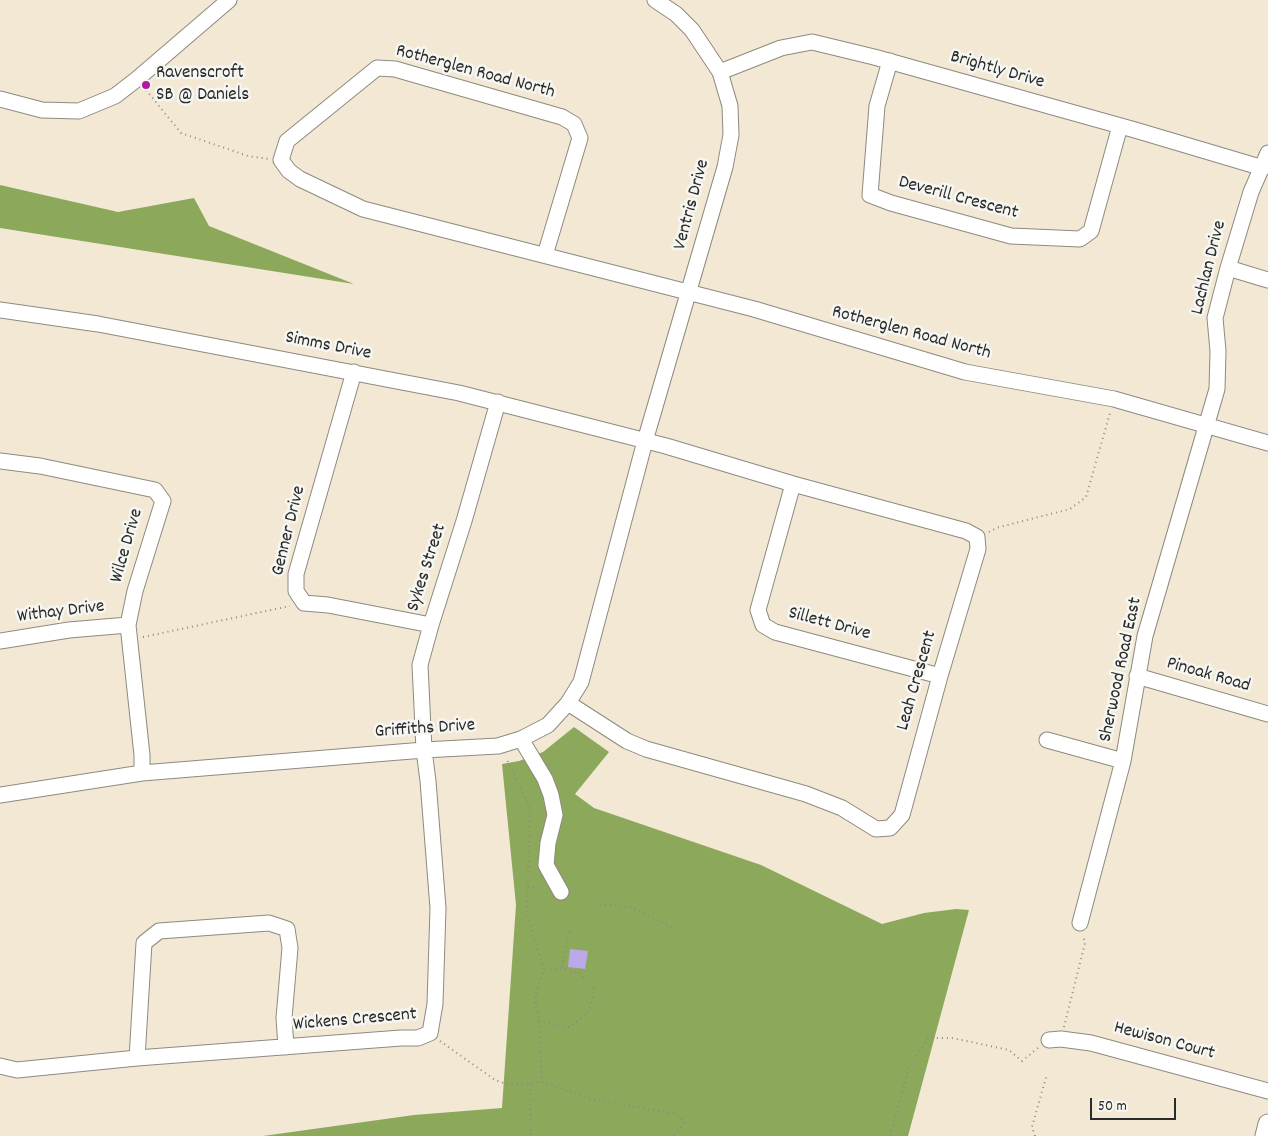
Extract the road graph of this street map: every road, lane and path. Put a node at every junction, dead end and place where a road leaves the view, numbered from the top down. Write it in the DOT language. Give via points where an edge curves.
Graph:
graph roads {
  1 [pos="229,0"];
  2 [pos="655,0"];
  3 [pos="890,61"];
  4 [pos="720,72"];
  5 [pos="137,79"];
  6 [pos="0,99"];
  7 [pos="1120,126"];
  8 [pos="1268,153"];
  9 [pos="281,160"];
  10 [pos="1263,168"];
  11 [pos="545,255"];
  12 [pos="1228,268"];
  13 [pos="1268,280"];
  14 [pos="689,293"];
  15 [pos="0,310"];
  16 [pos="354,372"];
  17 [pos="1114,398"];
  18 [pos="498,402"];
  19 [pos="1207,426"];
  20 [pos="645,441"];
  21 [pos="1268,442"];
  22 [pos="0,460"];
  23 [pos="793,484"];
  24 [pos="977,537"];
  25 [pos="304,603"];
  26 [pos="431,625"];
  27 [pos="129,632"];
  28 [pos="0,641"];
  29 [pos="940,676"];
  30 [pos="1137,676"];
  31 [pos="568,703"];
  32 [pos="1268,714"];
  33 [pos="521,739"];
  34 [pos="1047,740"];
  35 [pos="424,750"];
  36 [pos="507,760"];
  37 [pos="1123,761"];
  38 [pos="142,773"];
  39 [pos="0,795"];
  40 [pos="561,892"];
  41 [pos="600,904"];
  42 [pos="1080,923"];
  43 [pos="570,928"];
  44 [pos="674,928"];
  45 [pos="562,968"];
  46 [pos="544,970"];
  47 [pos="539,1020"];
  48 [pos="430,1033"];
  49 [pos="1054,1040"];
  50 [pos="286,1047"];
  51 [pos="137,1058"];
  52 [pos="0,1066"];
  53 [pos="1047,1074"];
  54 [pos="542,1082"];
  55 [pos="530,1084"];
  56 [pos="1268,1091"];
  57 [pos="1268,1124"];
  58 [pos="531,1136"];
  59 [pos="673,1136"];
  60 [pos="890,1136"];
  61 [pos="1035,1136"];
  62 [pos="1265,1136"];
  1 -- 5 [label="street"];
  2 -- 4 [label="street, Ventris Drive" via="692,30"];
  3 -- 4 [label="street, Brightly Drive" via="812,42 781,48"];
  3 -- 7 [label="street, Brightly Drive"];
  3 -- 7 [label="street, Deverill Crescent" via="877,106 870,195 900,206 1011,236 1080,238 1091,231"];
  4 -- 14 [label="street, Ventris Drive" via="730,106 730,135 725,168"];
  5 -- 6 [label="street" via="115,96 79,111 42,110"];
  5 -- 9 [label="path" via="181,133 248,156"];
  7 -- 10 [label="street, Brightly Drive"];
  8 -- 10 [label="street, Lachlan Drive"];
  9 -- 11 [label="street, Rotherglen Road North" via="300,179 363,209"];
  9 -- 11 [label="street, Rotherglen Road North" via="287,141 377,68 395,69 562,117 574,124 580,138"];
  10 -- 12 [label="street, Lachlan Drive" via="1251,192"];
  11 -- 14 [label="street, Rotherglen Road North"];
  12 -- 13 [label="street"];
  12 -- 19 [label="street, Lachlan Drive" via="1215,318 1218,351 1216,389"];
  14 -- 17 [label="street, Rotherglen Road North" via="965,372"];
  14 -- 20 [label="street, Ventris Drive"];
  15 -- 16 [label="street, Simms Drive" via="98,324"];
  16 -- 18 [label="street, Simms Drive"];
  16 -- 25 [label="street, Genner Drive" via="296,574 296,591"];
  17 -- 19 [label="street, Rotherglen Road North"];
  17 -- 24 [label="path" via="1086,497 1070,509 996,528"];
  18 -- 20 [label="street, Simms Drive"];
  18 -- 26 [label="street, Sykes Street"];
  19 -- 21 [label="street, Rotherglen Road North"];
  19 -- 30 [label="street, Sherwood Road East" via="1145,636"];
  20 -- 23 [label="street"];
  20 -- 31 [label="street, Griffiths Drive" via="580,682"];
  22 -- 27 [label="street, Wilce Drive" via="155,490 163,501 136,592"];
  23 -- 24 [label="street" via="966,531"];
  23 -- 29 [label="street, Sillett Drive" via="758,610 763,625 776,632"];
  24 -- 29 [label="street, Leah Crescent" via="978,549"];
  25 -- 26 [label="street"];
  25 -- 27 [label="path"];
  26 -- 35 [label="street, Sykes Street" via="420,665"];
  27 -- 28 [label="street, Withay Drive" via="70,630"];
  27 -- 38 [label="street, Wilce Drive"];
  29 -- 31 [label="street, Leah Crescent" via="902,815 890,828 876,829 842,808 806,794 627,742"];
  30 -- 32 [label="street, Pinoak Road"];
  30 -- 37 [label="street, Sherwood Road East"];
  31 -- 33 [label="street, Griffiths Drive" via="548,725"];
  33 -- 35 [label="street, Griffiths Drive" via="498,746"];
  33 -- 40 [label="street" via="551,795 555,815 546,865"];
  34 -- 37 [label="street"];
  35 -- 38 [label="street, Griffiths Drive"];
  35 -- 48 [label="street, Wickens Crescent" via="438,908 435,1004"];
  36 -- 46 [label="path" via="530,808 527,914"];
  37 -- 42 [label="street, Sherwood Road East"];
  38 -- 39 [label="street, Griffiths Drive"];
  41 -- 44 [label="path" via="630,907"];
  42 -- 49 [label="path" via="1085,944"];
  43 -- 45 [label="path"];
  45 -- 46 [label="path"];
  45 -- 47 [label="path" via="581,974 594,989 587,1014 569,1027"];
  46 -- 47 [label="path" via="535,1000"];
  47 -- 54 [label="path"];
  48 -- 50 [label="street, Wickens Crescent" via="418,1038"];
  48 -- 55 [label="path" via="495,1080 509,1085"];
  49 -- 56 [label="street, Hewison Court" via="1091,1043"];
  49 -- 60 [label="path" via="1022,1061 1009,1050 952,1038 928,1038 909,1068"];
  50 -- 51 [label="street, Wickens Crescent"];
  50 -- 51 [label="street" via="284,1018 290,948 287,929 269,923 159,931 144,943"];
  51 -- 52 [label="street, Wickens Crescent" via="16,1070"];
  53 -- 61 [label="path" via="1032,1126"];
  54 -- 55 [label="path"];
  54 -- 59 [label="path" via="587,1098 676,1114 684,1122"];
  55 -- 58 [label="path"];
  57 -- 62 [label="main road"];
}
